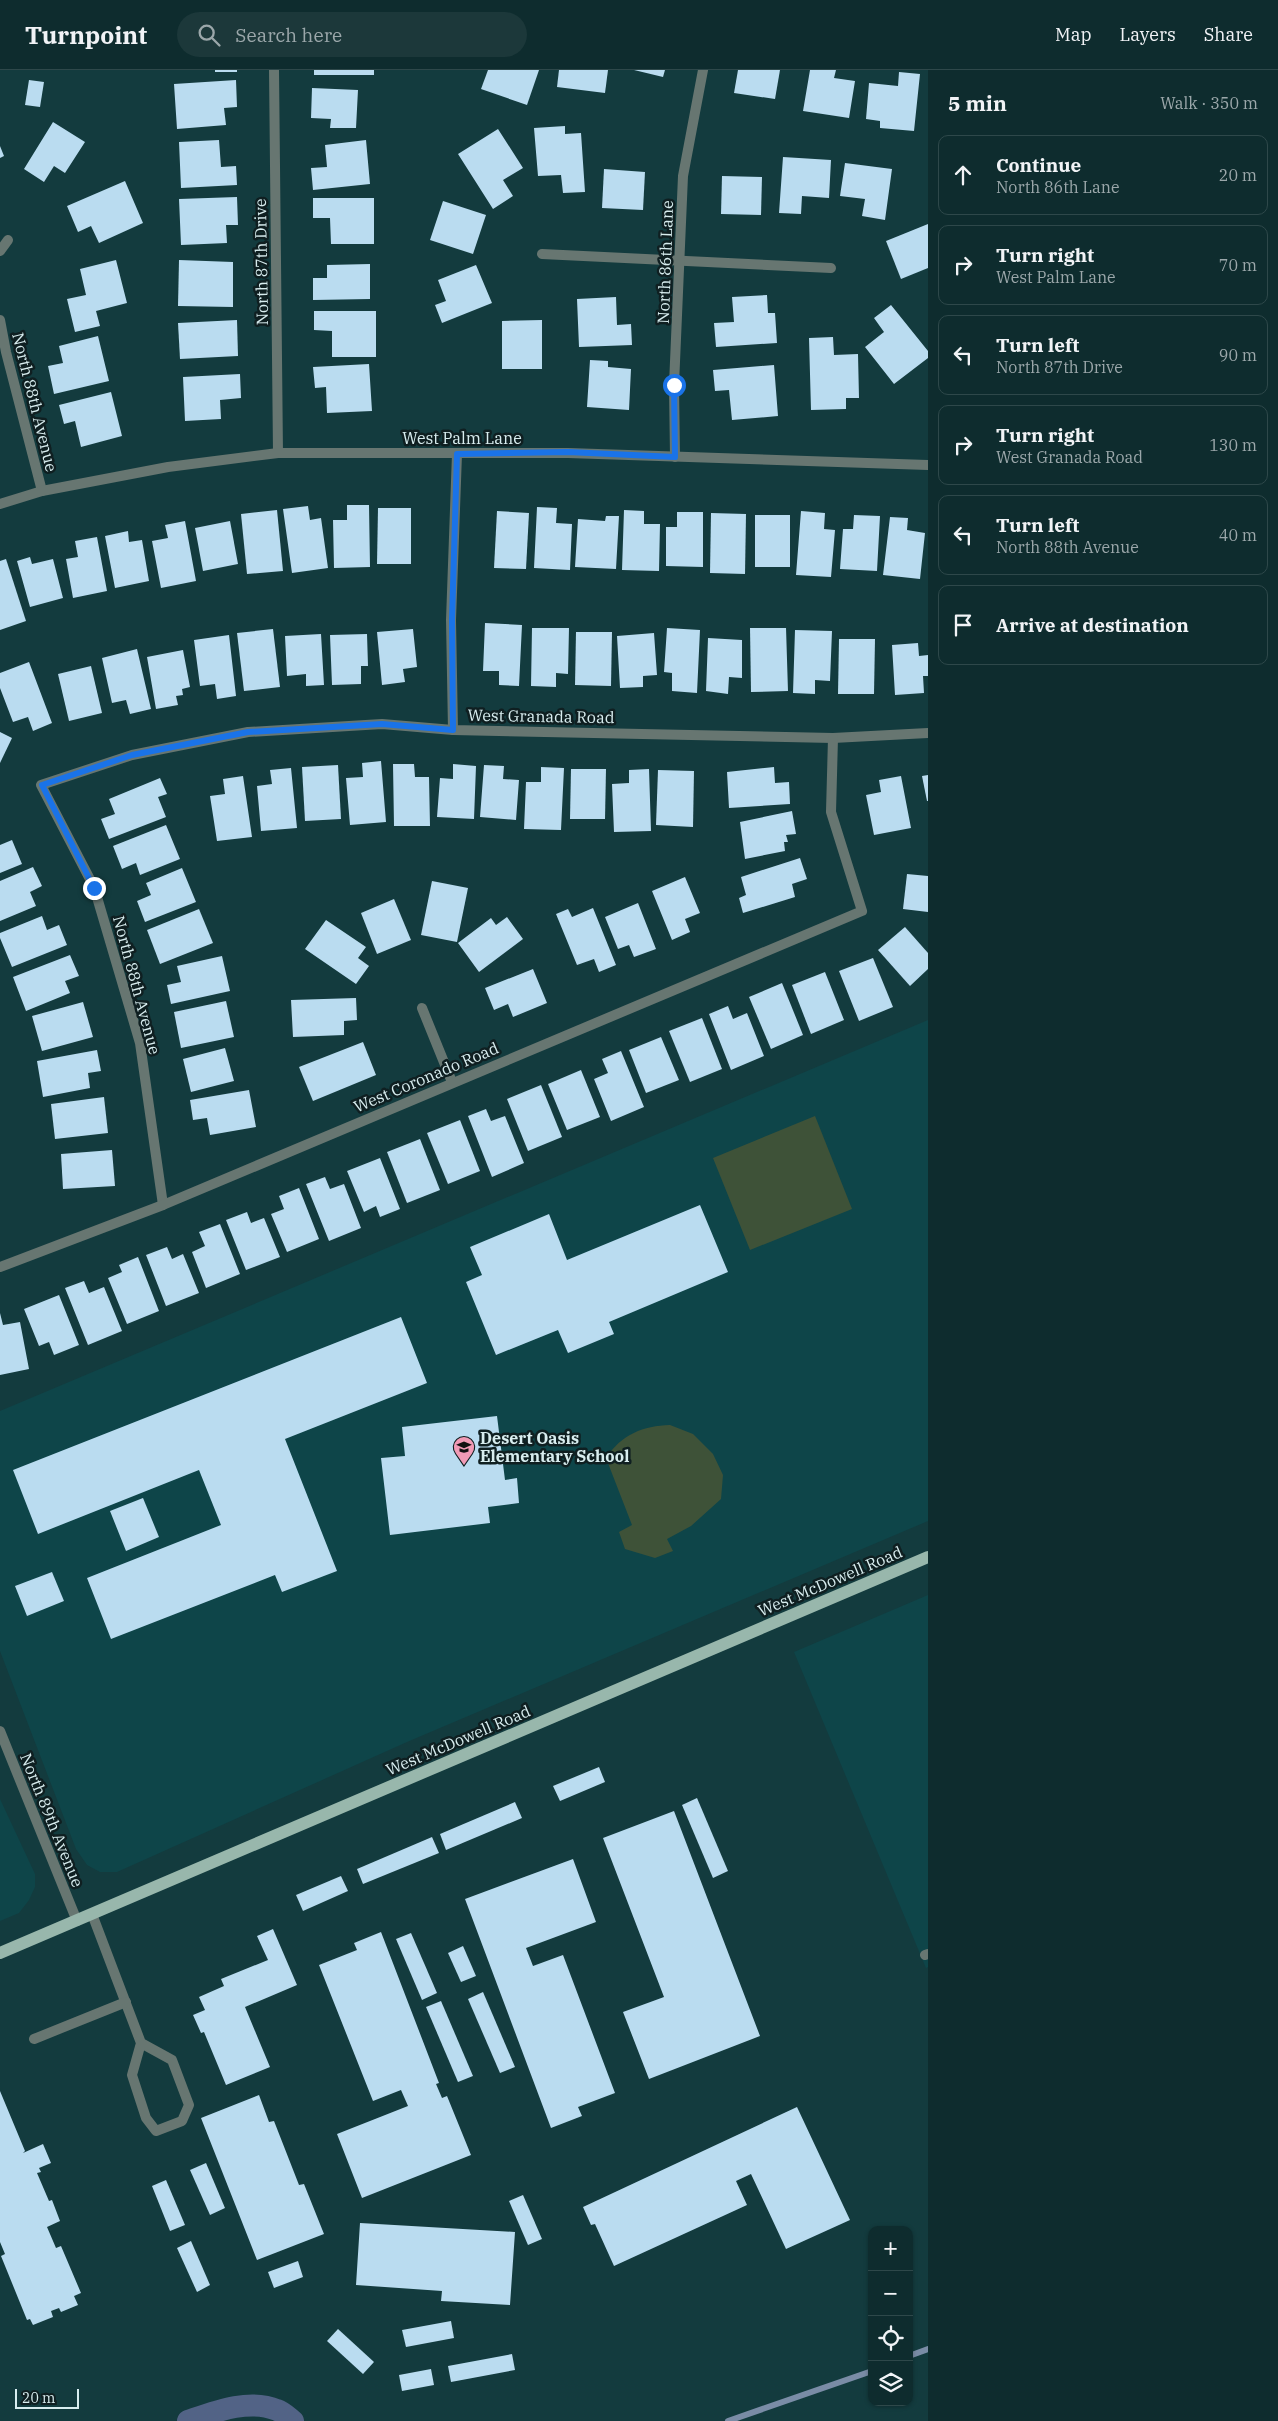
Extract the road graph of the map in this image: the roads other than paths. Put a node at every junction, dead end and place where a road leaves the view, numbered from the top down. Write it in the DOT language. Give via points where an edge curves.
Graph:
graph roads {
  1 [pos="274,70"];
  2 [pos="704,70"];
  3 [pos="8,240"];
  4 [pos="0,251"];
  5 [pos="542,254"];
  6 [pos="681,262"];
  7 [pos="831,268"];
  8 [pos="0,320"];
  9 [pos="278,453"];
  10 [pos="457,454"];
  11 [pos="675,457"];
  12 [pos="928,466"];
  13 [pos="42,491"];
  14 [pos="0,504"];
  15 [pos="453,730"];
  16 [pos="928,733"];
  17 [pos="833,738"];
  18 [pos="42,785"];
  19 [pos="422,1008"];
  20 [pos="452,1082"];
  21 [pos="163,1204"];
  22 [pos="0,1266"];
  23 [pos="928,1557"];
  24 [pos="0,1731"];
  25 [pos="92,1914"];
  26 [pos="77,1921"];
  27 [pos="0,1953"];
  28 [pos="126,2002"];
  29 [pos="34,2039"];
  30 [pos="141,2043"];
  1 -- 9 [label="street, North 87th Drive"];
  2 -- 6 [label="street, North 86th Lane" via="683,176"];
  3 -- 4 [label="street"];
  5 -- 6 [label="street"];
  6 -- 7 [label="street"];
  6 -- 11 [label="street, North 86th Lane" via="674,385"];
  8 -- 13 [label="street, North 88th Avenue"];
  9 -- 10 [label="street, West Palm Lane"];
  9 -- 13 [label="street, West Palm Lane" via="168,467"];
  10 -- 11 [label="street, West Palm Lane" via="568,452"];
  10 -- 15 [label="street" via="452,620"];
  11 -- 12 [label="street, West Palm Lane"];
  13 -- 14 [label="street, West Palm Lane"];
  15 -- 17 [label="street, West Granada Road"];
  15 -- 18 [label="street, West Granada Road" via="382,724 248,732 132,755"];
  16 -- 17 [label="street, West Granada Road"];
  17 -- 20 [label="street, West Coronado Road" via="832,812 862,912"];
  18 -- 21 [label="street, North 88th Avenue" via="94,888 140,1043"];
  19 -- 20 [label="street"];
  20 -- 21 [label="street, West Coronado Road"];
  21 -- 22 [label="street, West Coronado Road"];
  23 -- 25 [label="main road, West McDowell Road"];
  24 -- 26 [label="street, North 89th Avenue"];
  25 -- 26 [label="main road, West McDowell Road"];
  25 -- 28 [label="street"];
  26 -- 27 [label="main road, West McDowell Road"];
  28 -- 29 [label="street"];
  28 -- 30 [label="street"];
  30 -- 30 [label="street" via="132,2075 146,2118 156,2131 182,2121 189,2105 172,2060"];
}
